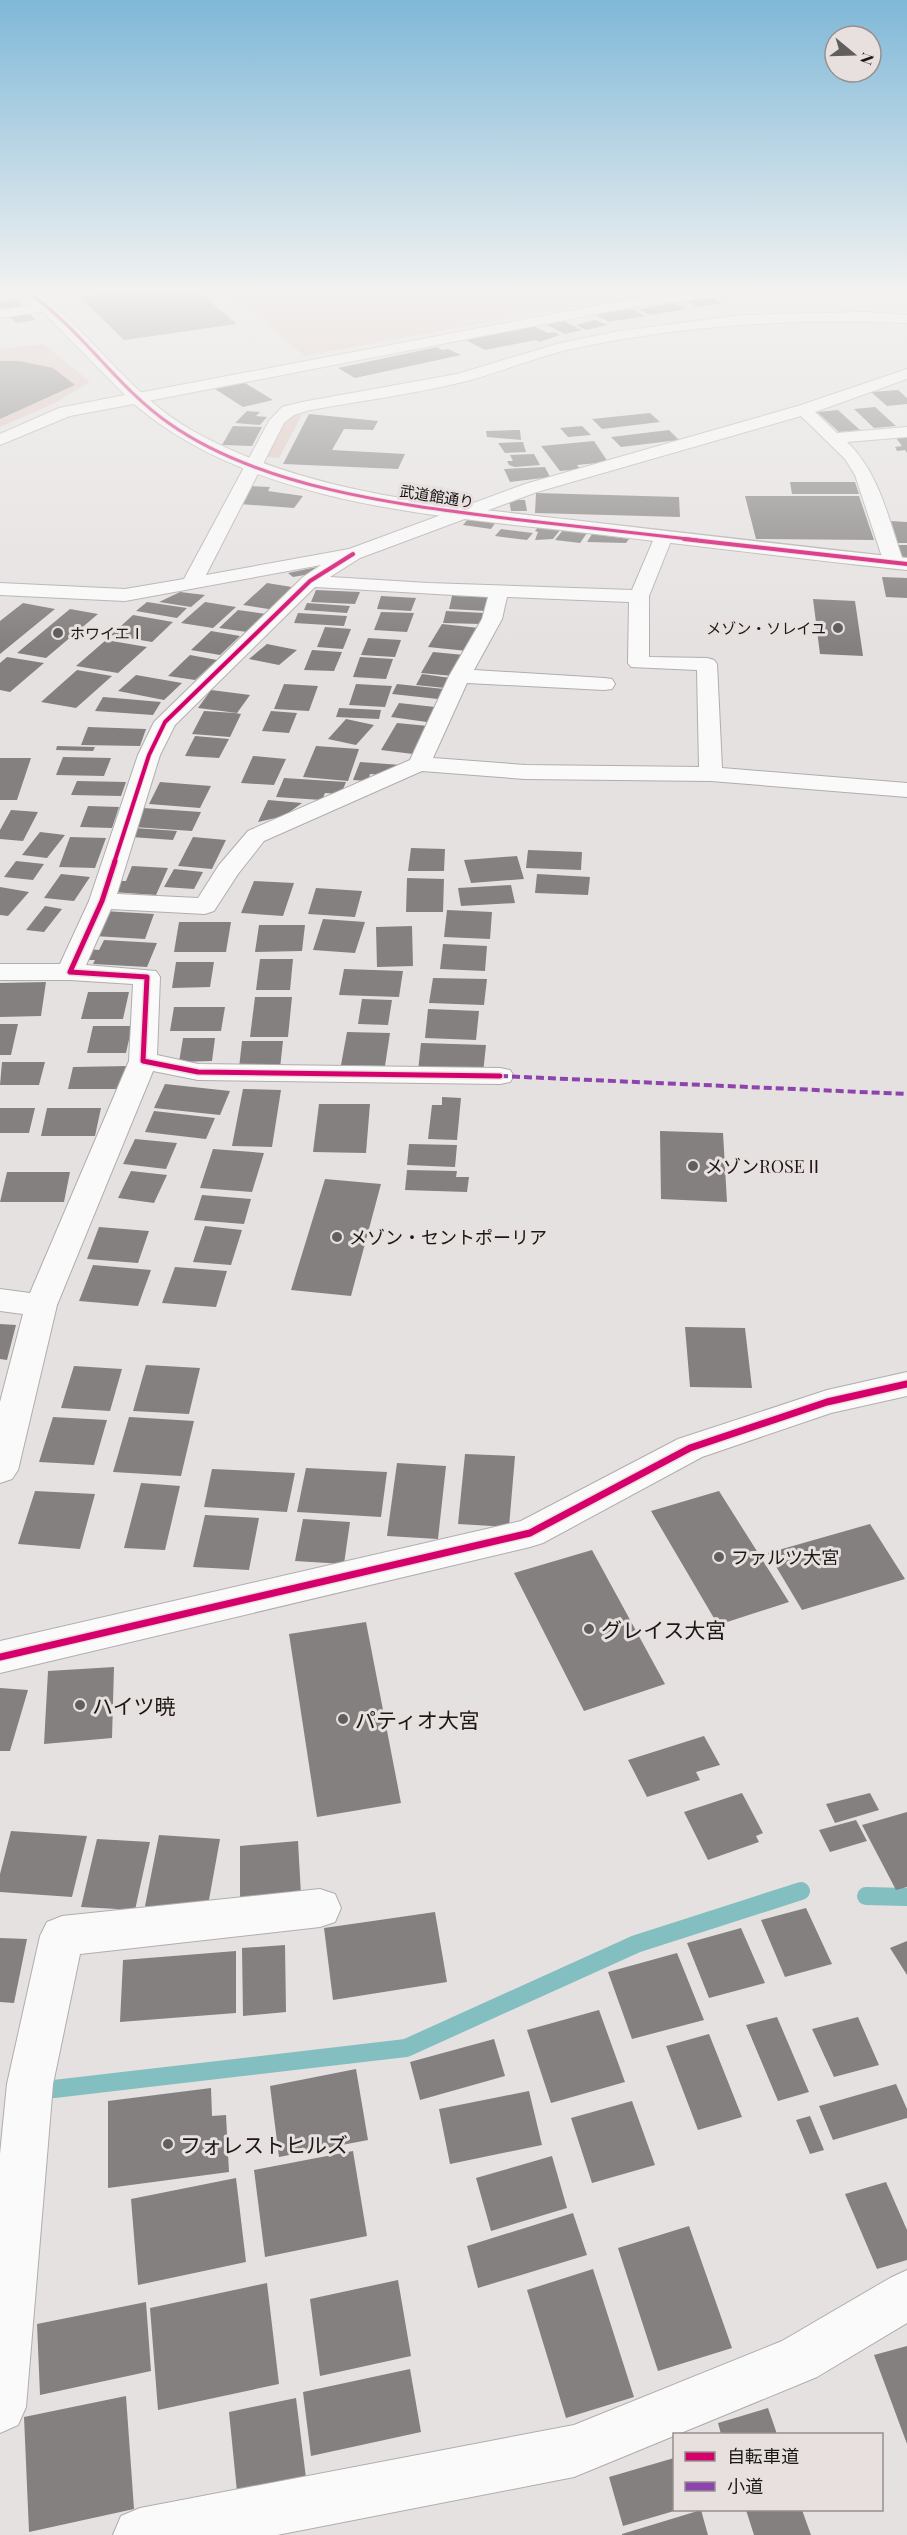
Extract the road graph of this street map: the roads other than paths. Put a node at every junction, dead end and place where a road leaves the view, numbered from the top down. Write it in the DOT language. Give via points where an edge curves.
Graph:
graph roads {
  1 [pos="74,410"];
  2 [pos="154,410"];
  3 [pos="290,410"];
  4 [pos="803,410"];
  5 [pos="804,410"];
  6 [pos="907,432"];
  7 [pos="833,438"];
  8 [pos="0,440"];
  9 [pos="255,466"];
  10 [pos="467,513"];
  11 [pos="664,536"];
  12 [pos="353,554"];
  13 [pos="901,564"];
  14 [pos="310,581"];
  15 [pos="192,582"];
  16 [pos="0,589"];
  17 [pos="499,591"];
  18 [pos="639,596"];
  19 [pos="460,676"];
  20 [pos="604,684"];
  21 [pos="419,765"];
  22 [pos="711,774"];
  23 [pos="907,789"];
  24 [pos="102,901"];
  25 [pos="0,972"];
  26 [pos="70,972"];
  27 [pos="143,1061"];
  28 [pos="500,1077"];
  29 [pos="0,1300"];
  30 [pos="41,1305"];
  31 [pos="907,1384"];
  32 [pos="0,1470"];
  33 [pos="0,1657"];
  34 [pos="320,1908"];
  35 [pos="907,2295"];
  36 [pos="3,2348"];
  37 [pos="0,2407"];
  38 [pos="140,2535"];
  1 -- 8 [label="street"];
  2 -- 9 [label="street, 武道館通り" via="184,433"];
  3 -- 9 [label="street" via="278,421"];
  4 -- 10 [label="street" via="531,488"];
  5 -- 7 [label="street"];
  6 -- 7 [label="street"];
  7 -- 13 [label="street" via="852,456 864,475"];
  9 -- 10 [label="street, 武道館通り" via="338,490"];
  9 -- 15 [label="street"];
  10 -- 11 [label="street, 武道館通り"];
  10 -- 12 [label="street"];
  11 -- 13 [label="street, 武道館通り"];
  11 -- 18 [label="street"];
  12 -- 14 [label="street"];
  12 -- 15 [label="street"];
  14 -- 17 [label="street"];
  14 -- 24 [label="street" via="165,722 149,754"];
  15 -- 16 [label="street" via="125,595"];
  17 -- 18 [label="street"];
  17 -- 19 [label="street" via="492,619"];
  18 -- 22 [label="street" via="638,663 707,664"];
  19 -- 20 [label="street"];
  19 -- 21 [label="street"];
  21 -- 22 [label="street" via="525,772"];
  21 -- 24 [label="street" via="256,836 205,906"];
  22 -- 23 [label="street"];
  24 -- 26 [label="street"];
  25 -- 26 [label="street"];
  26 -- 27 [label="street" via="147,977"];
  27 -- 28 [label="street" via="198,1072"];
  27 -- 30 [label="street"];
  29 -- 30 [label="street"];
  30 -- 32 [label="street"];
  31 -- 33 [label="street" via="827,1402 690,1448 530,1533"];
  34 -- 36 [label="street" via="62,1936 30,2084"];
  35 -- 38 [label="street" via="799,2359 574,2451"];
  36 -- 37 [label="street"];
}
